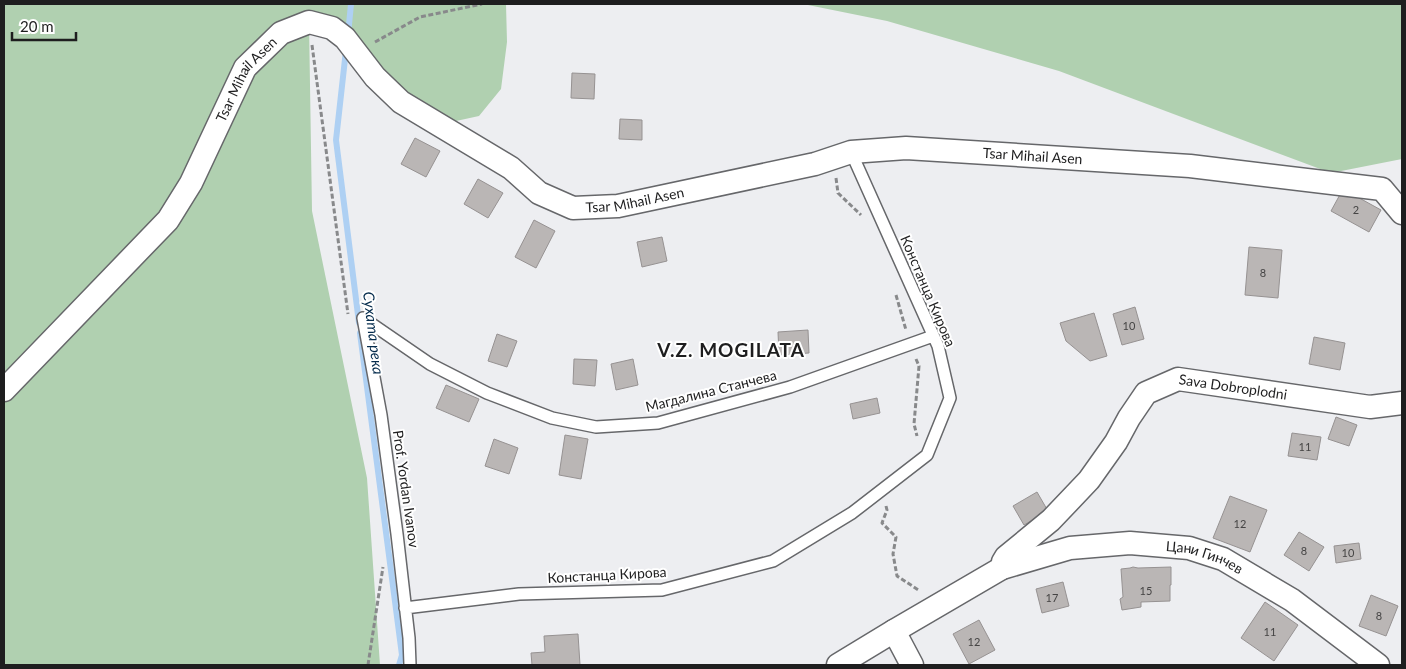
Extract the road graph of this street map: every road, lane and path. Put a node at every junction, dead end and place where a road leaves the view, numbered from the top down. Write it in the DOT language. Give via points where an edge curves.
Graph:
graph roads {
  1 [pos="482,4"];
  2 [pos="351,46"];
  3 [pos="842,155"];
  4 [pos="1402,213"];
  5 [pos="864,219"];
  6 [pos="894,291"];
  7 [pos="363,318"];
  8 [pos="933,336"];
  9 [pos="910,344"];
  10 [pos="4,390"];
  11 [pos="1402,403"];
  12 [pos="918,439"];
  13 [pos="872,498"];
  14 [pos="1002,568"];
  15 [pos="406,608"];
  16 [pos="930,610"];
  17 [pos="894,631"];
  18 [pos="410,665"];
  19 [pos="838,665"];
  20 [pos="912,665"];
  21 [pos="1378,665"];
  1 -- 2 [label="path" via="420,17"];
  2 -- 3 [label="street, Tsar Mihail Asen" via="375,77 401,102 512,168 539,193 573,208 618,206 815,164"];
  2 -- 10 [label="street, Tsar Mihail Asen" via="332,28 309,22 280,33 245,68 190,184 168,220"];
  3 -- 4 [label="street, Tsar Mihail Asen" via="906,148 1190,166 1382,188"];
  3 -- 5 [label="path" via="838,193"];
  3 -- 8 [label="lane, Констанца Кирова"];
  6 -- 9 [label="path"];
  7 -- 9 [label="lane, Магдалина Станчева" via="430,364 488,393 552,418 596,427 658,423 790,387"];
  7 -- 15 [label="lane, Prof. Yordan Ivanov" via="381,415"];
  8 -- 9 [label="lane, Магдалина Станчева"];
  8 -- 13 [label="lane, Констанца Кирова" via="950,398 927,455"];
  9 -- 12 [label="path" via="920,366 914,424"];
  11 -- 14 [label="street, Sava Dobroplodni" via="1370,407 1178,379 1146,393 1089,480 1051,520 1006,557"];
  13 -- 15 [label="lane, Констанца Кирова" via="773,561 662,590 520,594"];
  13 -- 16 [label="path" via="885,500 888,510 882,523 896,537 893,554 898,576 922,592"];
  14 -- 16 [label="street"];
  14 -- 21 [label="street, Цани Гинчев" via="1070,548 1130,543 1189,548 1223,559 1292,600"];
  15 -- 18 [label="lane, Prof. Yordan Ivanov"];
  16 -- 17 [label="street"];
  17 -- 19 [label="street"];
  17 -- 20 [label="street"];
}
